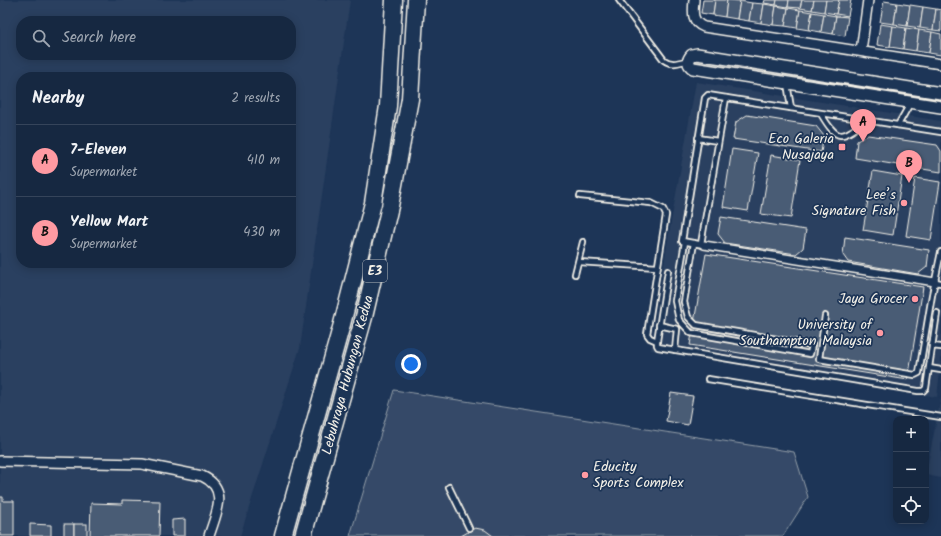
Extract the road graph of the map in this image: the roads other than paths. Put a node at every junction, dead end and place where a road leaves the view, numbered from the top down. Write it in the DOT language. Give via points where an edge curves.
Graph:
graph roads {
  1 [pos="394,0"];
  2 [pos="416,0"];
  3 [pos="620,0"];
  4 [pos="694,0"];
  5 [pos="868,0"];
  6 [pos="861,52"];
  7 [pos="689,60"];
  8 [pos="941,64"];
  9 [pos="786,83"];
  10 [pos="941,93"];
  11 [pos="726,98"];
  12 [pos="912,102"];
  13 [pos="941,107"];
  14 [pos="791,108"];
  15 [pos="821,114"];
  16 [pos="866,120"];
  17 [pos="898,125"];
  18 [pos="941,132"];
  19 [pos="698,138"];
  20 [pos="718,141"];
  21 [pos="580,196"];
  22 [pos="684,241"];
  23 [pos="583,242"];
  24 [pos="694,243"];
  25 [pos="703,245"];
  26 [pos="941,252"];
  27 [pos="579,262"];
  28 [pos="657,267"];
  29 [pos="668,271"];
  30 [pos="575,274"];
  31 [pos="938,282"];
  32 [pos="937,313"];
  33 [pos="825,316"];
  34 [pos="659,325"];
  35 [pos="657,341"];
  36 [pos="932,346"];
  37 [pos="941,347"];
  38 [pos="675,350"];
  39 [pos="929,368"];
  40 [pos="941,370"];
  41 [pos="708,379"];
  42 [pos="941,417"];
  43 [pos="0,461"];
  44 [pos="449,487"];
  45 [pos="469,528"];
  46 [pos="209,536"];
  47 [pos="283,536"];
  48 [pos="303,536"];
  1 -- 47 [label="highway, Lebuhraya Hubungan Kedua / E3" via="388,106 373,203"];
  2 -- 48 [label="highway, Lebuhraya Hubungan Kedua / E3" via="410,99 390,206 364,317"];
  3 -- 7 [label="lane" via="664,60 674,64"];
  4 -- 6 [label="street" via="693,17 699,25"];
  5 -- 6 [label="street"];
  6 -- 8 [label="street"];
  7 -- 9 [label="street" via="693,68"];
  7 -- 10 [label="street" via="692,55 697,54"];
  9 -- 12 [label="street"];
  9 -- 14 [label="lane"];
  11 -- 14 [label="lane"];
  11 -- 19 [label="lane" via="708,95 705,98"];
  11 -- 20 [label="lane"];
  12 -- 13 [label="street"];
  12 -- 17 [label="lane"];
  14 -- 15 [label="lane"];
  15 -- 16 [label="lane"];
  15 -- 16 [label="lane" via="834,133 845,135"];
  16 -- 17 [label="lane"];
  17 -- 18 [label="lane"];
  19 -- 20 [label="lane"];
  19 -- 22 [label="lane"];
  20 -- 25 [label="lane"];
  21 -- 28 [label="lane" via="651,203 663,209 666,214"];
  22 -- 24 [label="lane"];
  22 -- 24 [label="lane" via="675,301 679,320 691,333 810,354 812,346 696,325 688,317 684,302"];
  23 -- 27 [label="lane"];
  24 -- 25 [label="lane"];
  25 -- 31 [label="street"];
  26 -- 31 [label="lane"];
  27 -- 28 [label="lane"];
  27 -- 30 [label="lane"];
  28 -- 35 [label="lane" via="647,334"];
  29 -- 34 [label="lane"];
  31 -- 33 [label="lane" via="919,373 915,375 819,359"];
  32 -- 36 [label="lane"];
  34 -- 35 [label="lane"];
  34 -- 38 [label="lane" via="677,328"];
  35 -- 38 [label="lane" via="658,347"];
  36 -- 37 [label="lane"];
  36 -- 39 [label="lane"];
  38 -- 39 [label="lane" via="918,391 926,388"];
  39 -- 40 [label="lane"];
  41 -- 42 [label="lane"];
  43 -- 46 [label="street" via="142,464 202,476 213,483 219,496 219,505"];
  44 -- 45 [label="lane"];
}
